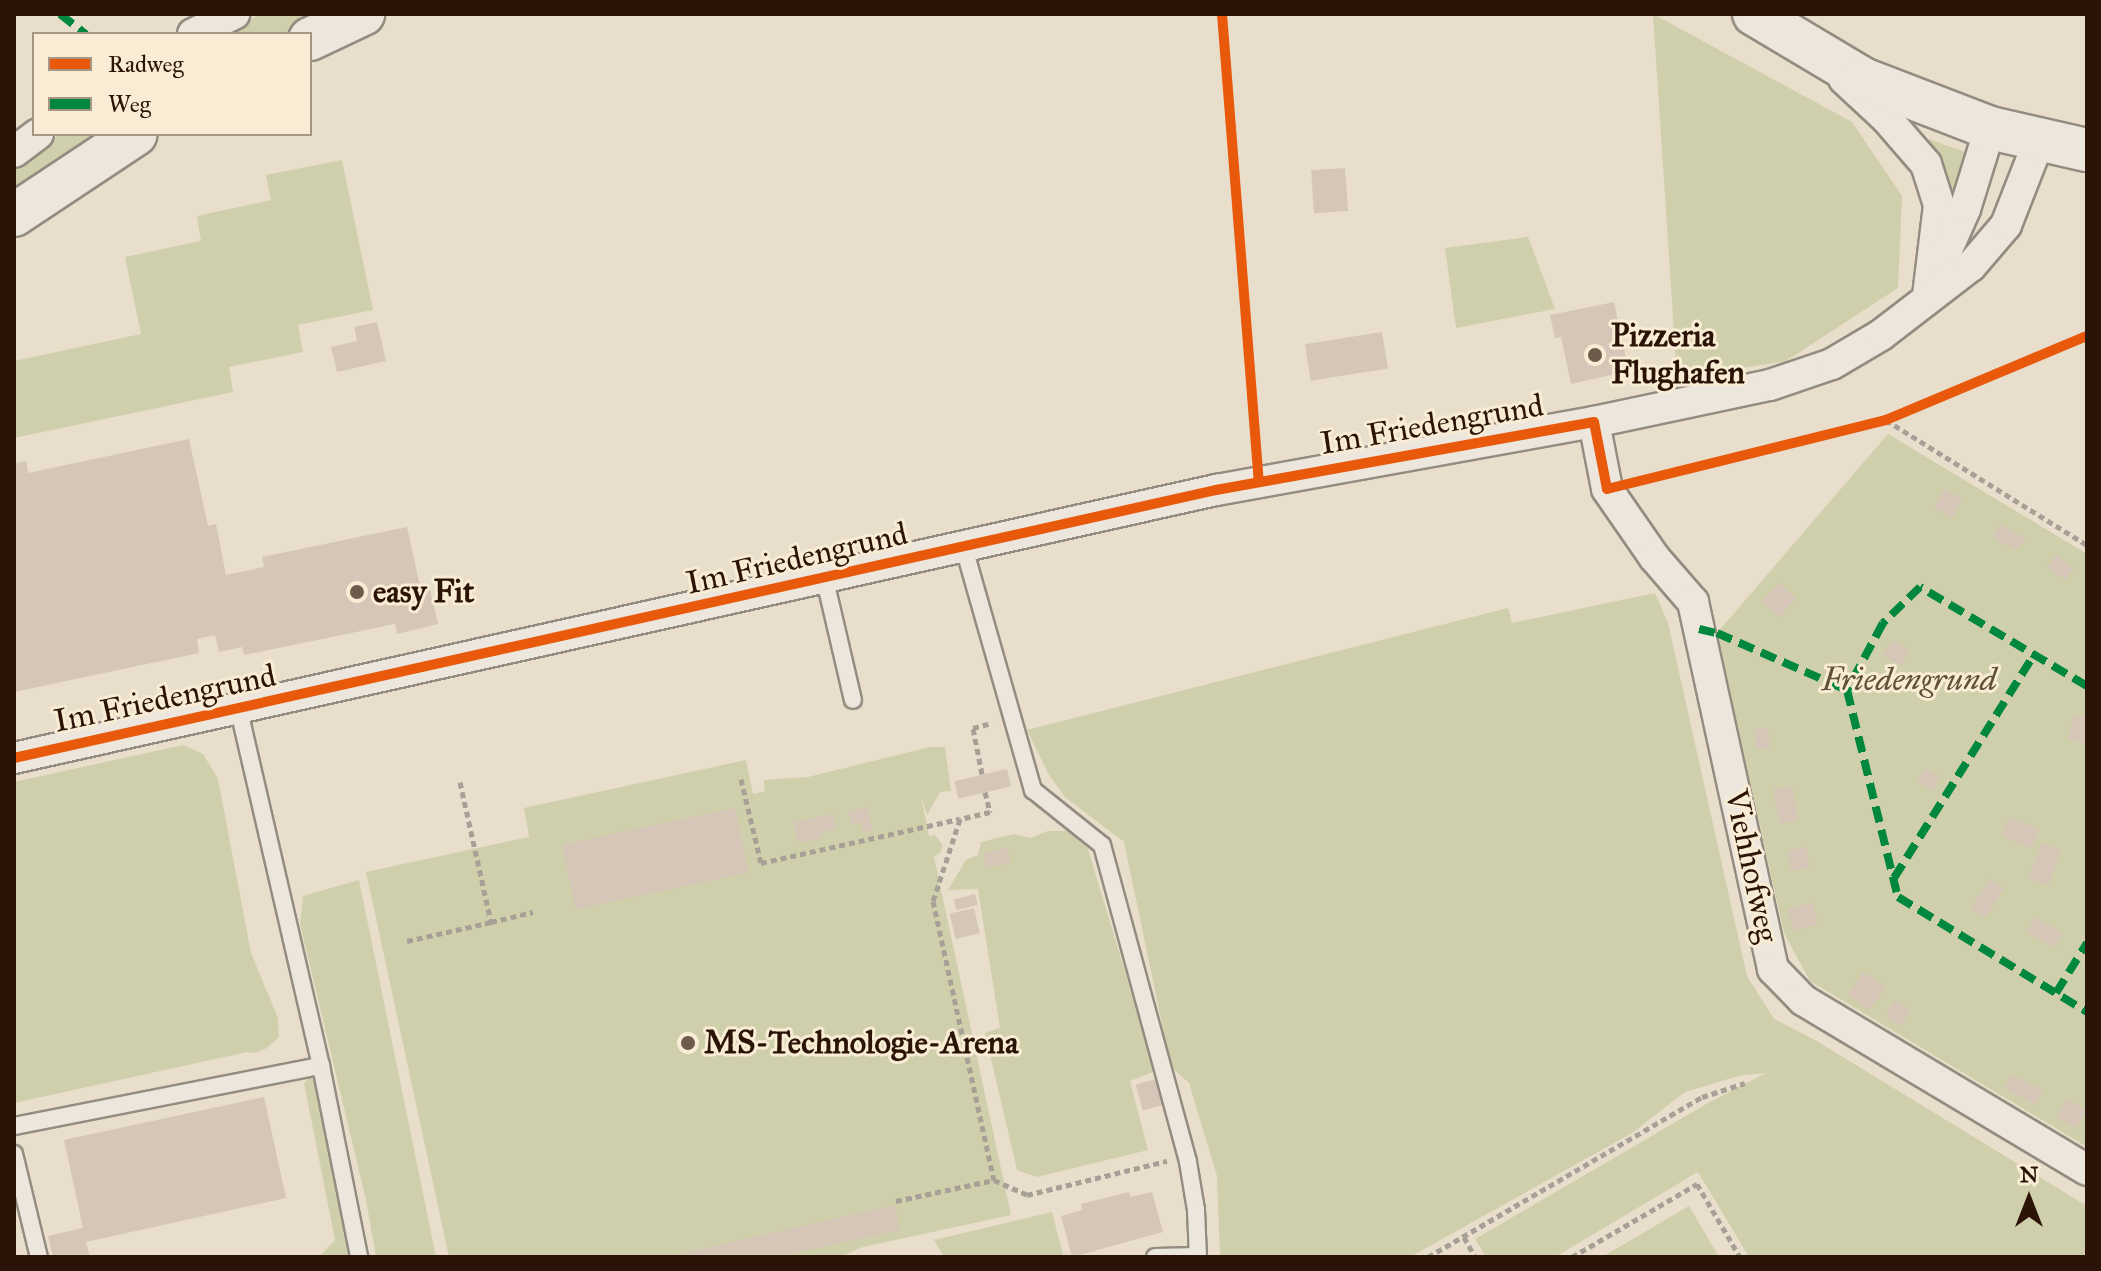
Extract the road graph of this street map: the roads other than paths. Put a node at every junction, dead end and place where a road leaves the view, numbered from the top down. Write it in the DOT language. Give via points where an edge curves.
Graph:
graph roads {
  1 [pos="234,14"];
  2 [pos="363,14"];
  3 [pos="1754,14"];
  4 [pos="197,32"];
  5 [pos="312,38"];
  6 [pos="1820,55"];
  7 [pos="1990,128"];
  8 [pos="35,136"];
  9 [pos="133,136"];
  10 [pos="2039,141"];
  11 [pos="2087,150"];
  12 [pos="14,152"];
  13 [pos="14,215"];
  14 [pos="1928,296"];
  15 [pos="1594,422"];
  16 [pos="964,548"];
  17 [pos="825,580"];
  18 [pos="853,700"];
  19 [pos="239,710"];
  20 [pos="14,758"];
  21 [pos="321,1066"];
  22 [pos="14,1126"];
  23 [pos="14,1154"];
  24 [pos="2087,1170"];
  25 [pos="39,1257"];
  26 [pos="359,1257"];
  27 [pos="1155,1257"];
  28 [pos="1198,1257"];
  1 -- 4 [label="street"];
  2 -- 5 [label="street"];
  3 -- 6 [label="street"];
  6 -- 7 [label="street" via="1863,79"];
  6 -- 14 [label="street" via="1926,164 1939,205"];
  7 -- 10 [label="street"];
  7 -- 14 [label="street, Im Friedengrund" via="1965,209"];
  8 -- 12 [label="street"];
  9 -- 13 [label="street"];
  10 -- 11 [label="street"];
  10 -- 14 [label="street, Im Friedengrund" via="2006,225 1971,266"];
  14 -- 15 [label="street, Im Friedengrund" via="1881,335 1832,364 1770,385"];
  15 -- 16 [label="street, Im Friedengrund" via="1259,482"];
  15 -- 24 [label="street, Viehhofweg" via="1607,489 1693,602 1773,969 1803,1000"];
  16 -- 17 [label="street, Im Friedengrund"];
  16 -- 28 [label="lane" via="1033,790 1102,845 1186,1156"];
  17 -- 18 [label="lane"];
  17 -- 19 [label="street, Im Friedengrund"];
  19 -- 20 [label="street, Im Friedengrund"];
  19 -- 21 [label="lane"];
  21 -- 22 [label="lane"];
  21 -- 26 [label="lane"];
  23 -- 25 [label="lane"];
  27 -- 28 [label="lane"];
}
